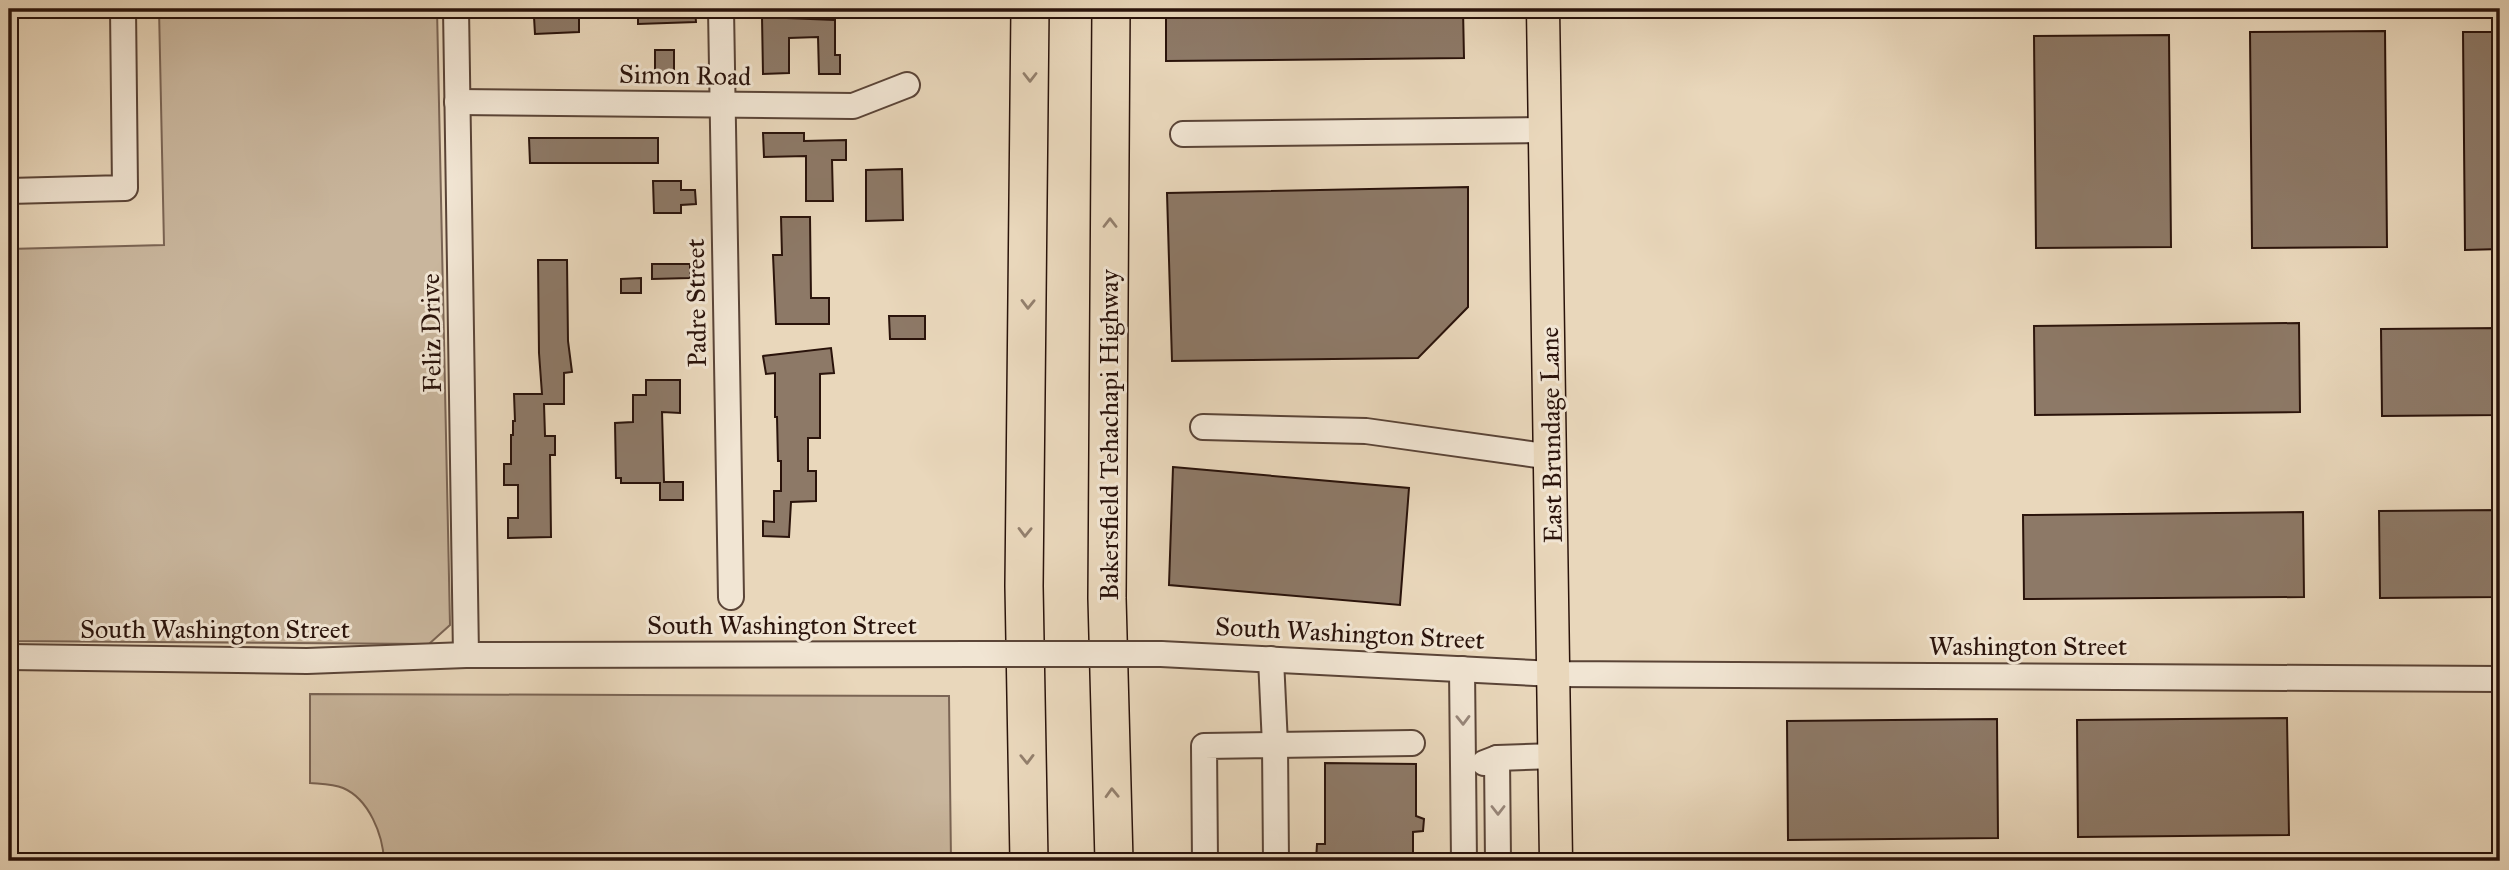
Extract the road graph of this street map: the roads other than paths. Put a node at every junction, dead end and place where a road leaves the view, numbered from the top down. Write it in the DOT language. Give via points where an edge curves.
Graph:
graph roads {
  1 [pos="123,9"];
  2 [pos="456,9"];
  3 [pos="721,9"];
  4 [pos="1030,9"];
  5 [pos="1111,9"];
  6 [pos="1543,9"];
  7 [pos="907,85"];
  8 [pos="457,102"];
  9 [pos="723,105"];
  10 [pos="1545,130"];
  11 [pos="1183,134"];
  12 [pos="9,191"];
  13 [pos="1203,427"];
  14 [pos="1551,457"];
  15 [pos="731,597"];
  16 [pos="466,655"];
  17 [pos="9,657"];
  18 [pos="1271,659"];
  19 [pos="1462,669"];
  20 [pos="1555,674"];
  21 [pos="2500,679"];
  22 [pos="1412,743"];
  23 [pos="1275,745"];
  24 [pos="1556,756"];
  25 [pos="1497,758"];
  26 [pos="1463,771"];
  27 [pos="1029,861"];
  28 [pos="1114,861"];
  29 [pos="1205,861"];
  30 [pos="1276,861"];
  31 [pos="1464,861"];
  32 [pos="1498,861"];
  33 [pos="1556,861"];
  1 -- 12 [label="street" via="125,188"];
  2 -- 8 [label="street, Feliz Drive"];
  3 -- 9 [label="street, Padre Street"];
  4 -- 27 [label="highway, one-way" via="1024,586"];
  28 -- 5 [label="highway, Bakersfield Tehachapi Highway, one-way" via="1107,598"];
  6 -- 10 [label="main road, East Brundage Lane"];
  7 -- 9 [label="street, Simon Road" via="853,106"];
  8 -- 9 [label="street, Simon Road"];
  8 -- 16 [label="street, Feliz Drive"];
  9 -- 15 [label="street, Padre Street"];
  10 -- 11 [label="street"];
  10 -- 14 [label="main road, East Brundage Lane"];
  13 -- 14 [label="street" via="1366,431"];
  14 -- 20 [label="main road, East Brundage Lane"];
  16 -- 17 [label="street, South Washington Street" via="307,661"];
  16 -- 18 [label="street, South Washington Street, bridge" via="1161,654"];
  18 -- 19 [label="street, South Washington Street"];
  18 -- 23 [label="street"];
  19 -- 20 [label="street, South Washington Street"];
  19 -- 26 [label="street, one-way"];
  20 -- 21 [label="street, Washington Street"];
  20 -- 24 [label="main road, East Brundage Lane"];
  22 -- 23 [label="street"];
  23 -- 29 [label="street" via="1204,746"];
  23 -- 30 [label="street"];
  24 -- 25 [label="street"];
  24 -- 33 [label="main road, East Brundage Lane"];
  25 -- 26 [label="street"];
  25 -- 32 [label="street, one-way"];
  26 -- 31 [label="street"];
}
